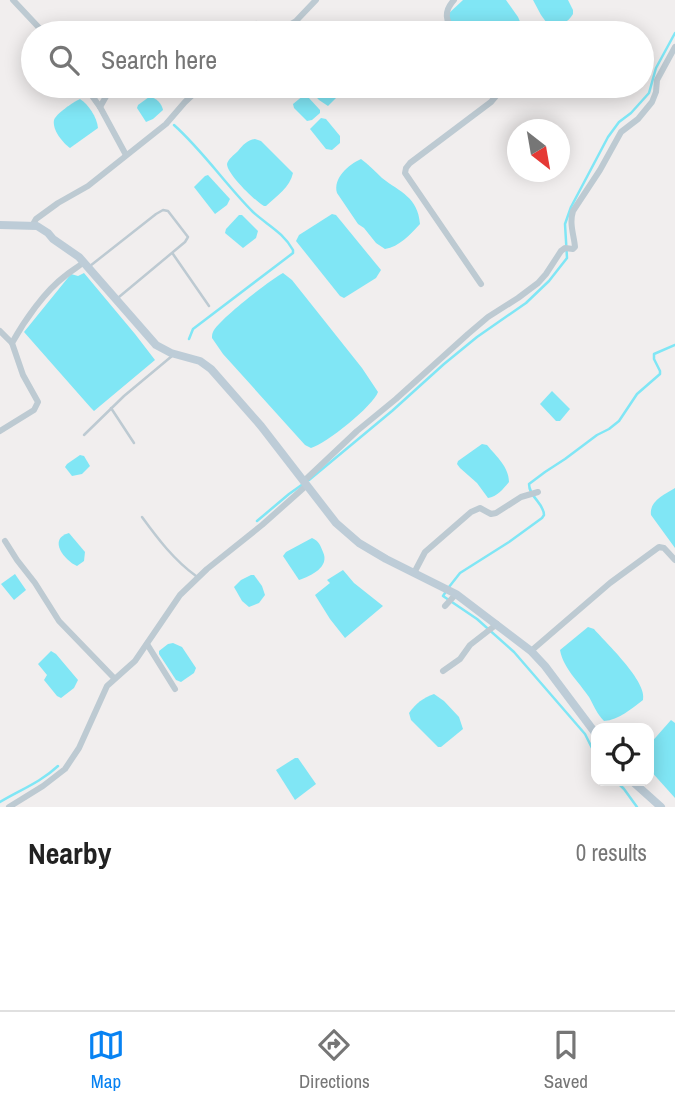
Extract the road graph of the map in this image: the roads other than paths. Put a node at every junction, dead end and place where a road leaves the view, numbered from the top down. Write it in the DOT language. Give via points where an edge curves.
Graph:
graph roads {
  1 [pos="13,0"];
  2 [pos="316,0"];
  3 [pos="454,0"];
  4 [pos="33,21"];
  5 [pos="296,21"];
  6 [pos="446,21"];
  7 [pos="675,47"];
  8 [pos="654,97"];
  9 [pos="94,98"];
  10 [pos="105,98"];
  11 [pos="189,98"];
  12 [pos="494,98"];
  13 [pos="654,98"];
  14 [pos="100,107"];
  15 [pos="126,155"];
  16 [pos="0,225"];
  17 [pos="32,226"];
  18 [pos="172,253"];
  19 [pos="86,265"];
  20 [pos="481,284"];
  21 [pos="116,299"];
  22 [pos="209,306"];
  23 [pos="0,331"];
  24 [pos="12,343"];
  25 [pos="174,354"];
  26 [pos="111,408"];
  27 [pos="0,431"];
  28 [pos="84,435"];
  29 [pos="134,443"];
  30 [pos="305,483"];
  31 [pos="538,492"];
  32 [pos="142,517"];
  33 [pos="5,541"];
  34 [pos="675,560"];
  35 [pos="414,573"];
  36 [pos="199,578"];
  37 [pos="496,626"];
  38 [pos="147,644"];
  39 [pos="531,651"];
  40 [pos="443,671"];
  41 [pos="114,678"];
  42 [pos="175,689"];
  43 [pos="591,727"];
  44 [pos="637,786"];
  45 [pos="9,807"];
  46 [pos="660,807"];
  1 -- 4 [label="street"];
  2 -- 5 [label="street"];
  3 -- 6 [label="street"];
  7 -- 8 [label="street" via="657,80"];
  9 -- 14 [label="street"];
  10 -- 14 [label="street"];
  11 -- 15 [label="street" via="166,124"];
  12 -- 20 [label="street" via="410,163 405,173"];
  13 -- 30 [label="street" via="621,132 573,211 576,246 561,251 538,284 468,334"];
  14 -- 15 [label="street"];
  15 -- 17 [label="street"];
  16 -- 17 [label="main road"];
  17 -- 19 [label="main road" via="42,228"];
  18 -- 19 [label="lane" via="188,237 163,210"];
  18 -- 21 [label="lane"];
  18 -- 22 [label="lane"];
  19 -- 21 [label="main road"];
  19 -- 24 [label="street" via="64,276"];
  21 -- 25 [label="main road" via="156,345"];
  23 -- 24 [label="street"];
  24 -- 27 [label="street" via="38,402 34,410"];
  25 -- 26 [label="lane"];
  25 -- 30 [label="main road" via="211,369"];
  26 -- 28 [label="lane"];
  26 -- 29 [label="lane"];
  30 -- 35 [label="main road" via="346,533"];
  30 -- 36 [label="street"];
  31 -- 35 [label="street" via="496,513 480,508 471,512 433,543"];
  32 -- 36 [label="lane" via="158,540"];
  33 -- 41 [label="street" via="59,621"];
  34 -- 39 [label="street" via="659,547"];
  35 -- 37 [label="main road"];
  36 -- 38 [label="street" via="180,595"];
  37 -- 39 [label="main road"];
  37 -- 40 [label="street"];
  38 -- 41 [label="street"];
  38 -- 42 [label="street"];
  39 -- 43 [label="main road"];
  41 -- 45 [label="street" via="65,769"];
  44 -- 46 [label="main road"];
}
